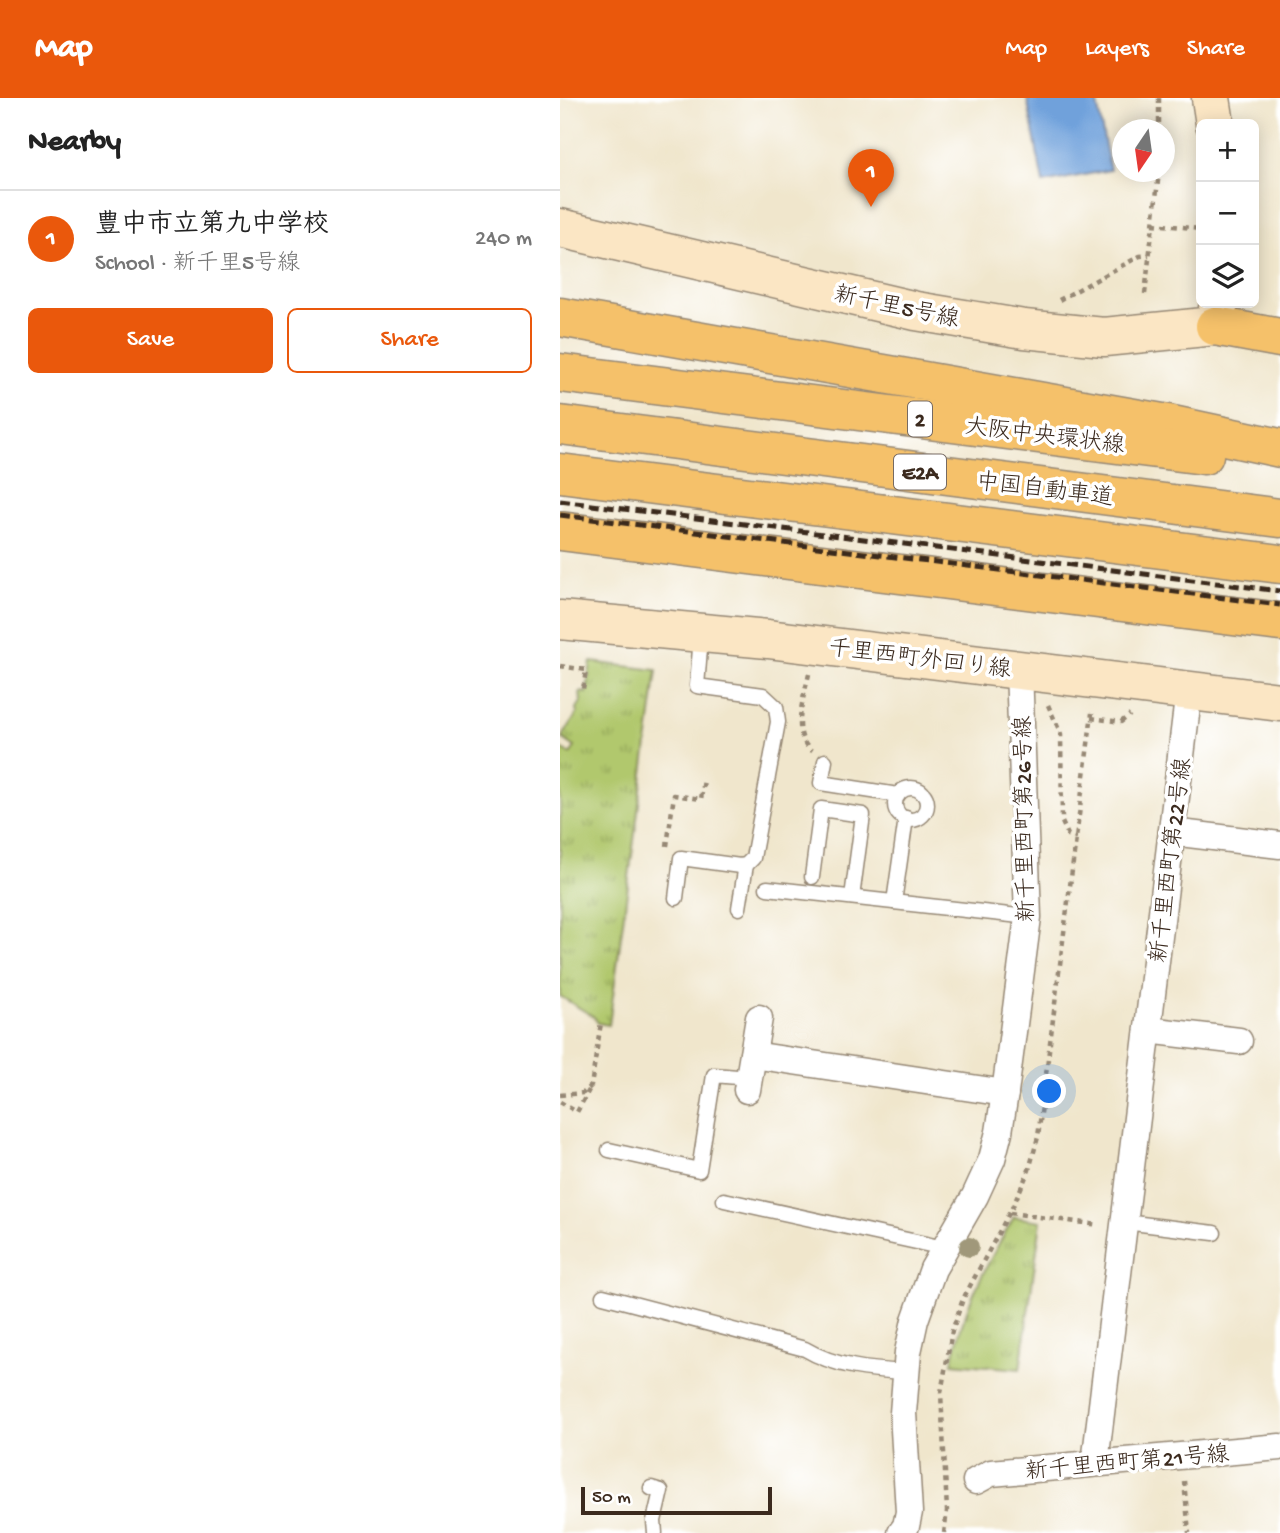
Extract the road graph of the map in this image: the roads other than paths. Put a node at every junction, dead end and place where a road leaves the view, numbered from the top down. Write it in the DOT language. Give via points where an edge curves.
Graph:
graph roads {
  1 [pos="1211,98"];
  2 [pos="1214,119"];
  3 [pos="560,228"];
  4 [pos="1217,314"];
  5 [pos="560,317"];
  6 [pos="1280,338"];
  7 [pos="560,373"];
  8 [pos="560,425"];
  9 [pos="1280,447"];
  10 [pos="1280,464"];
  11 [pos="560,473"];
  12 [pos="1280,518"];
  13 [pos="560,531"];
  14 [pos="740,552"];
  15 [pos="560,555"];
  16 [pos="1280,564"];
  17 [pos="560,620"];
  18 [pos="1280,622"];
  19 [pos="701,633"];
  20 [pos="1019,669"];
  21 [pos="1189,690"];
  22 [pos="1280,702"];
  23 [pos="825,761"];
  24 [pos="898,795"];
  25 [pos="906,818"];
  26 [pos="1172,832"];
  27 [pos="1280,845"];
  28 [pos="746,865"];
  29 [pos="812,877"];
  30 [pos="767,888"];
  31 [pos="852,897"];
  32 [pos="676,898"];
  33 [pos="894,902"];
  34 [pos="739,908"];
  35 [pos="1028,917"];
  36 [pos="759,1018"];
  37 [pos="1148,1030"];
  38 [pos="1239,1041"];
  39 [pos="750,1074"];
  40 [pos="1005,1093"];
  41 [pos="609,1150"];
  42 [pos="723,1200"];
  43 [pos="1124,1225"];
  44 [pos="1214,1233"];
  45 [pos="944,1248"];
  46 [pos="603,1296"];
  47 [pos="905,1372"];
  48 [pos="1280,1447"];
  49 [pos="1095,1463"];
  50 [pos="976,1481"];
  51 [pos="651,1488"];
  52 [pos="655,1533"];
  53 [pos="901,1533"];
  1 -- 2 [label="street"];
  3 -- 4 [label="street, 新千里5号線" via="916,311 1024,330 1104,337"];
  4 -- 6 [label="main road"];
  5 -- 9 [label="main road"];
  7 -- 10 [label="main road, 大阪中央環状線 / 2"];
  8 -- 12 [label="main road, 中国自動車道 / E2A"];
  11 -- 16 [label="main road, 中国自動車道 / E2A"];
  13 -- 14 [label="main road"];
  14 -- 15 [label="main road" via="635,559"];
  14 -- 18 [label="main road"];
  17 -- 19 [label="street, 千里西町外回り線"];
  19 -- 20 [label="street, 千里西町外回り線"];
  19 -- 28 [label="lane" via="697,686 763,695 778,711 755,851"];
  20 -- 21 [label="street, 千里西町外回り線"];
  20 -- 35 [label="street, 新千里西町第26号線"];
  21 -- 22 [label="street, 千里西町外回り線"];
  21 -- 26 [label="street, 新千里西町第22号線"];
  23 -- 24 [label="lane" via="821,783"];
  24 -- 25 [label="lane" via="895,806"];
  24 -- 25 [label="lane" via="913,788 926,799 922,815"];
  25 -- 33 [label="lane"];
  26 -- 27 [label="street"];
  26 -- 37 [label="street, 新千里西町第22号線"];
  28 -- 32 [label="lane" via="681,858"];
  28 -- 34 [label="lane"];
  29 -- 31 [label="lane" via="821,809 863,815"];
  30 -- 31 [label="lane"];
  31 -- 33 [label="lane"];
  33 -- 35 [label="lane"];
  35 -- 40 [label="street, 新千里西町第26号線"];
  36 -- 39 [label="street"];
  37 -- 38 [label="street"];
  37 -- 43 [label="street, 新千里西町第22号線"];
  39 -- 40 [label="street"];
  39 -- 41 [label="lane" via="714,1075 699,1170"];
  40 -- 45 [label="street, 新千里西町第26号線" via="992,1159"];
  42 -- 45 [label="lane"];
  43 -- 44 [label="lane"];
  43 -- 49 [label="street, 新千里西町第22号線"];
  45 -- 47 [label="street, 新千里西町第26号線" via="918,1310"];
  46 -- 47 [label="lane" via="805,1349 821,1359"];
  47 -- 53 [label="street, 新千里西町第26号線" via="909,1512"];
  48 -- 49 [label="street, 新千里西町第21号線"];
  49 -- 50 [label="street, 新千里西町第21号線" via="991,1473"];
  51 -- 52 [label="lane" via="661,1491"];
}
